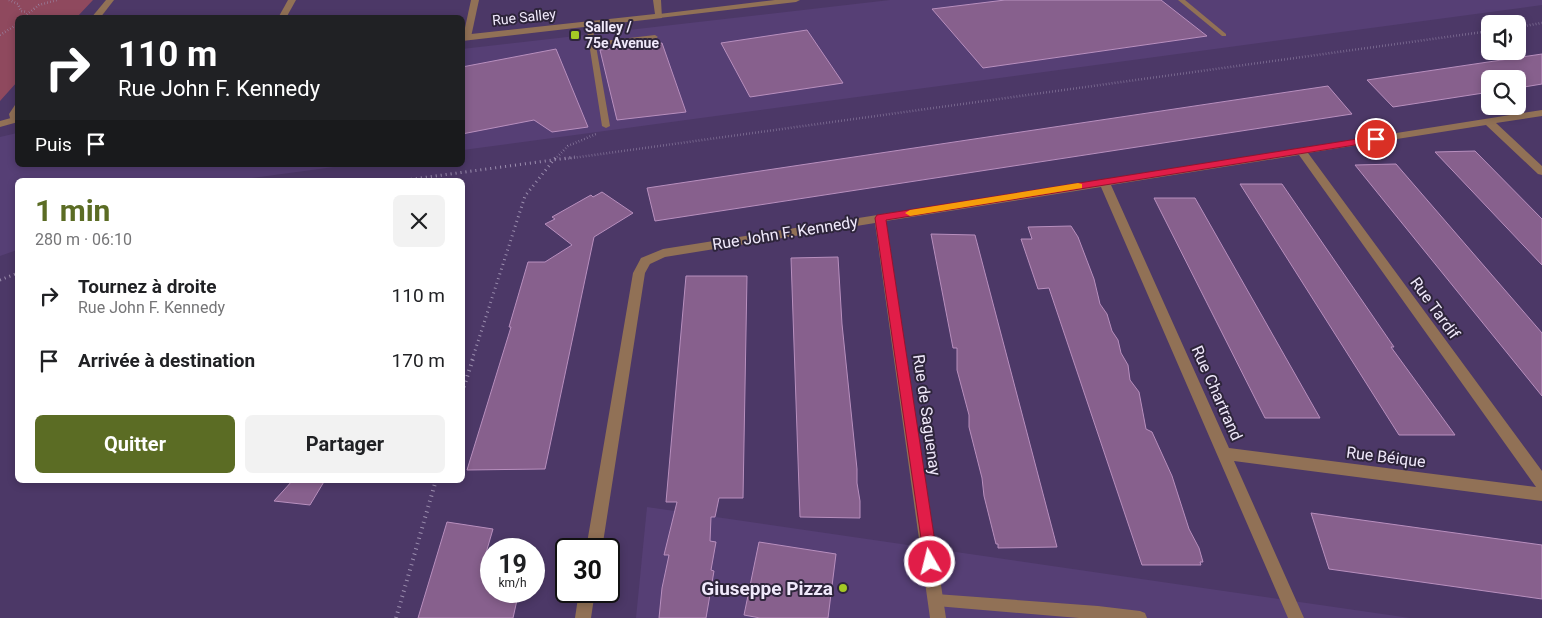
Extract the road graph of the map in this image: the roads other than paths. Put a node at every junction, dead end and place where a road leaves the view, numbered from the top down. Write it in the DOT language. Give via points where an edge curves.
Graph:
graph roads {
  1 [pos="110,0"];
  2 [pos="292,0"];
  3 [pos="475,0"];
  4 [pos="656,0"];
  5 [pos="796,0"];
  6 [pos="1181,0"];
  7 [pos="98,15"];
  8 [pos="284,15"];
  9 [pos="659,16"];
  10 [pos="589,24"];
  11 [pos="1224,36"];
  12 [pos="656,37"];
  13 [pos="465,38"];
  14 [pos="592,44"];
  15 [pos="1542,113"];
  16 [pos="15,119"];
  17 [pos="1489,122"];
  18 [pos="0,124"];
  19 [pos="606,126"];
  20 [pos="1301,151"];
  21 [pos="1542,172"];
  22 [pos="1104,182"];
  23 [pos="880,218"];
  24 [pos="1225,454"];
  25 [pos="1542,483"];
  26 [pos="1542,494"];
  27 [pos="596,538"];
  28 [pos="936,600"];
  29 [pos="585,603"];
  30 [pos="583,618"];
  31 [pos="938,618"];
  32 [pos="1140,618"];
  33 [pos="1296,618"];
  1 -- 7 [label="street"];
  2 -- 8 [label="street"];
  3 -- 13 [label="street"];
  4 -- 9 [label="street"];
  5 -- 9 [label="street, Rue Salley"];
  6 -- 11 [label="lane"];
  9 -- 10 [label="street, Rue Salley"];
  10 -- 13 [label="street, Rue Salley"];
  10 -- 14 [label="lane"];
  12 -- 14 [label="lane"];
  14 -- 19 [label="lane"];
  15 -- 17 [label="street, Rue John F. Kennedy"];
  16 -- 18 [label="street"];
  17 -- 20 [label="street, Rue John F. Kennedy"];
  17 -- 21 [label="street"];
  20 -- 22 [label="street, Rue John F. Kennedy"];
  20 -- 25 [label="street, Rue Tardif"];
  22 -- 23 [label="street, Rue John F. Kennedy"];
  22 -- 24 [label="street, Rue Chartrand"];
  23 -- 27 [label="street, Rue John F. Kennedy" via="663,253 645,261 639,273"];
  23 -- 28 [label="street, Rue de Saguenay"];
  24 -- 26 [label="street, Rue Béique"];
  24 -- 33 [label="street, Rue Chartrand"];
  28 -- 31 [label="street, Rue de Saguenay"];
  28 -- 32 [label="lane"];
  29 -- 30 [label="street"];
}
